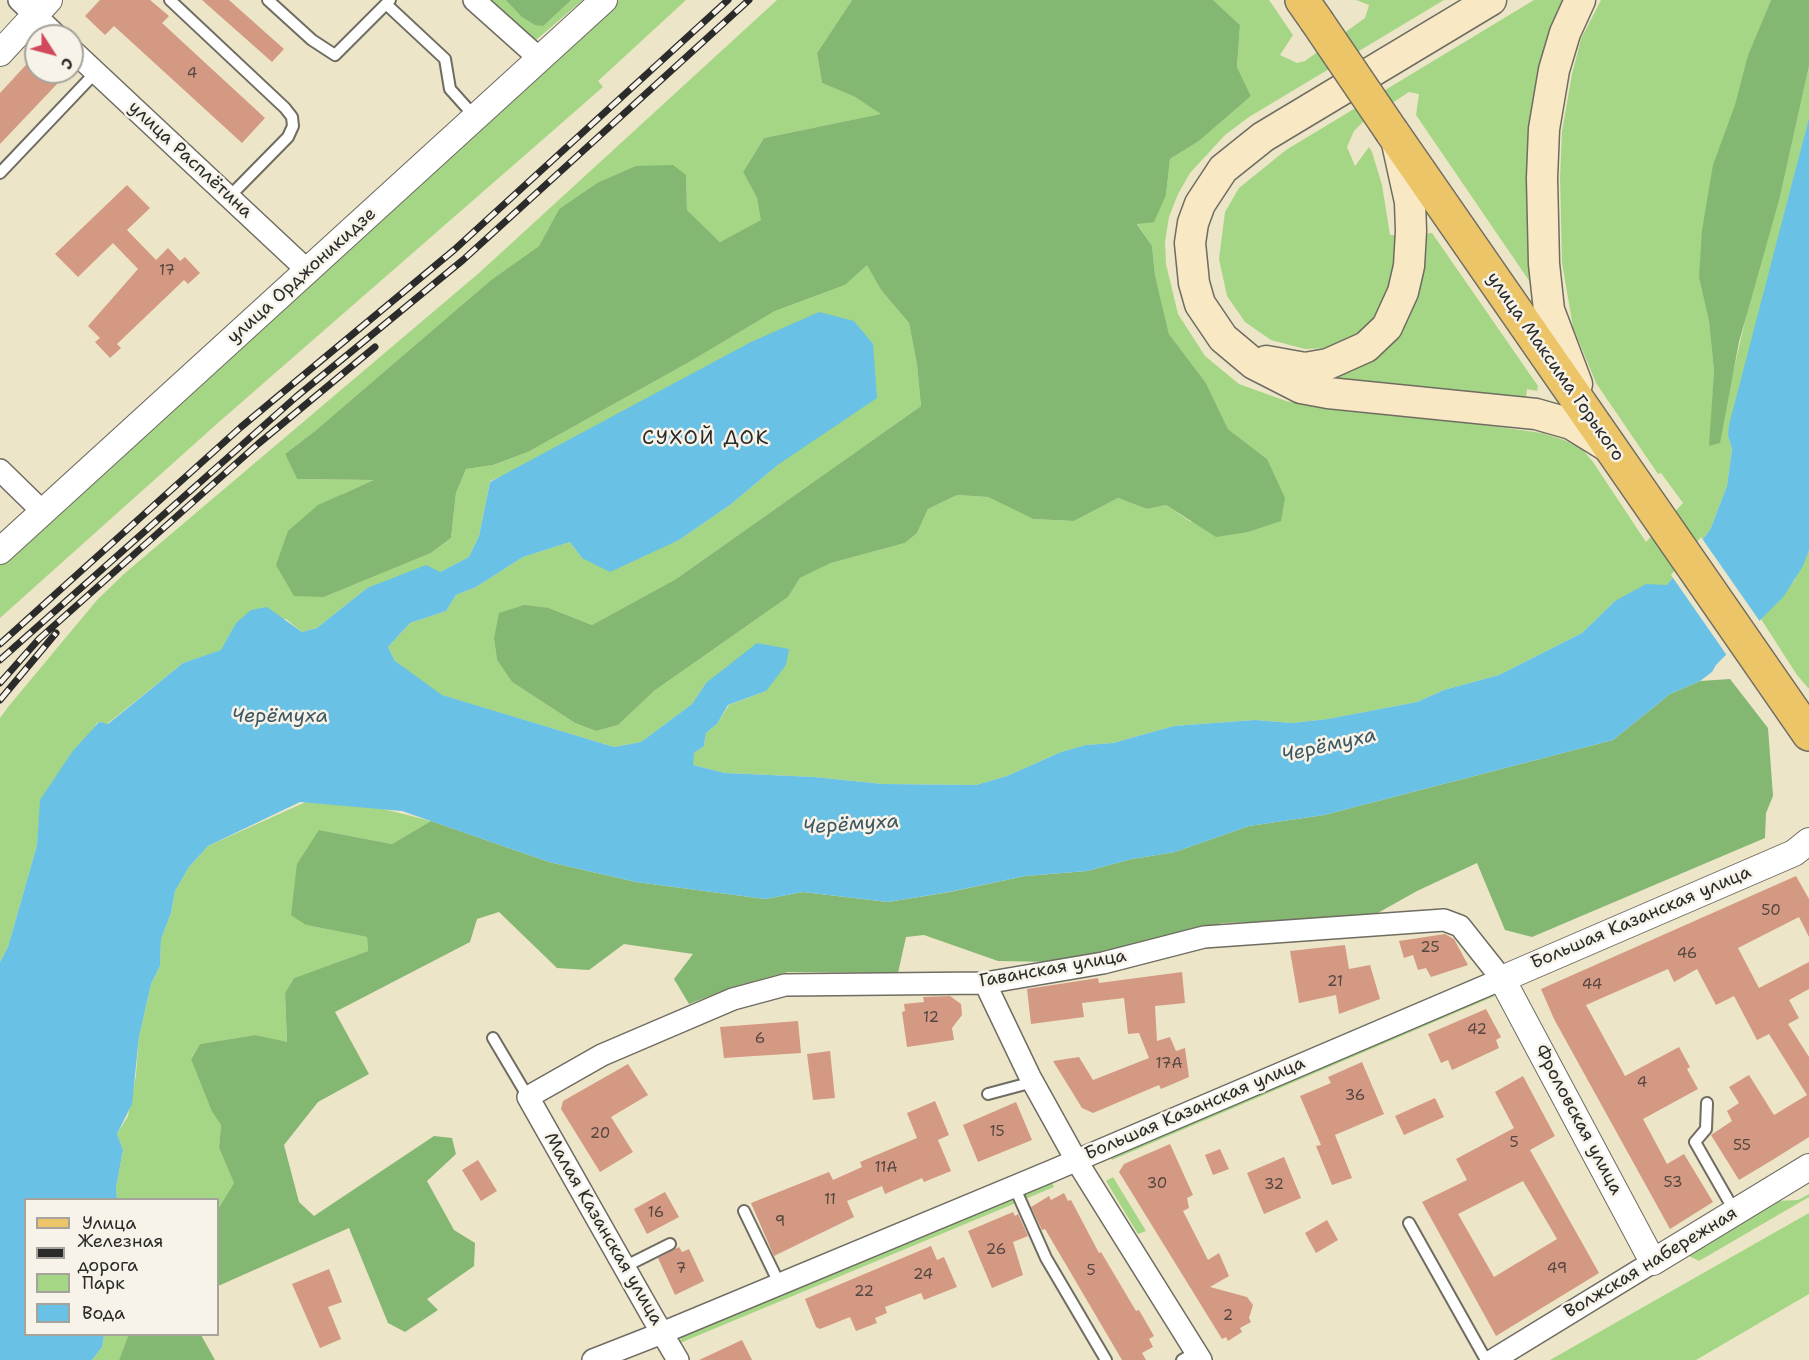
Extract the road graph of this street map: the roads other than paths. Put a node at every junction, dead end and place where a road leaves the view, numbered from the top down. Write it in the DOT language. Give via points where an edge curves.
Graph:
graph roads {
  1 [pos="171,0"];
  2 [pos="268,0"];
  3 [pos="474,0"];
  4 [pos="604,0"];
  5 [pos="1491,0"];
  6 [pos="1580,0"];
  7 [pos="388,2"];
  8 [pos="35,5"];
  9 [pos="1309,10"];
  10 [pos="48,24"];
  11 [pos="0,53"];
  12 [pos="540,59"];
  13 [pos="84,61"];
  14 [pos="96,72"];
  15 [pos="476,118"];
  16 [pos="1392,132"];
  17 [pos="0,173"];
  18 [pos="229,197"];
  19 [pos="308,271"];
  20 [pos="1211,323"];
  21 [pos="1616,455"];
  22 [pos="0,470"];
  23 [pos="43,512"];
  24 [pos="0,551"];
  25 [pos="1792,703"];
  26 [pos="1809,734"];
  27 [pos="1804,849"];
  28 [pos="1502,979"];
  29 [pos="985,983"];
  30 [pos="493,1038"];
  31 [pos="1033,1082"];
  32 [pos="987,1094"];
  33 [pos="528,1097"];
  34 [pos="1707,1103"];
  35 [pos="1076,1160"];
  36 [pos="1809,1167"];
  37 [pos="1014,1186"];
  38 [pos="744,1211"];
  39 [pos="1735,1212"];
  40 [pos="1409,1223"];
  41 [pos="670,1244"];
  42 [pos="1653,1262"];
  43 [pos="624,1267"];
  44 [pos="779,1283"];
  45 [pos="662,1333"];
  46 [pos="1193,1357"];
  47 [pos="592,1360"];
  48 [pos="678,1360"];
  49 [pos="1106,1360"];
  50 [pos="1486,1360"];
  51 [pos="1493,1360"];
  1 -- 18 [label="lane" via="292,117 288,137"];
  2 -- 7 [label="lane" via="335,55"];
  3 -- 12 [label="street"];
  4 -- 12 [label="street, улица Орджоникидзе"];
  5 -- 20 [label="main road" via="1263,137 1224,169 1200,204 1190,243 1194,283"];
  6 -- 21 [label="main road" via="1559,50 1544,129 1545,283 1563,354"];
  7 -- 15 [label="lane" via="445,59 450,89"];
  8 -- 10 [label="street"];
  8 -- 11 [label="street"];
  9 -- 16 [label="main road, улица Максима Горького, bridge"];
  12 -- 15 [label="street, улица Орджоникидзе"];
  13 -- 14 [label="street, улица Расплётина"];
  14 -- 17 [label="lane"];
  14 -- 18 [label="street, улица Расплётина"];
  15 -- 19 [label="street, улица Орджоникидзе"];
  16 -- 20 [label="main road" via="1410,202 1409,266 1396,311 1377,338 1349,357 1305,368 1250,354"];
  16 -- 21 [label="main road, улица Максима Горького"];
  18 -- 19 [label="street, улица Расплётина"];
  19 -- 23 [label="street, улица Орджоникидзе"];
  20 -- 21 [label="main road" via="1254,364 1301,388 1548,416 1579,427"];
  21 -- 25 [label="main road, улица Максима Горького"];
  22 -- 23 [label="street"];
  23 -- 24 [label="street, улица Орджоникидзе"];
  25 -- 26 [label="main road, улица Максима Горького"];
  27 -- 28 [label="street, Большая Казанская улица"];
  28 -- 29 [label="street, Гаванская улица" via="1460,926 1444,920 1204,937 1102,963"];
  28 -- 35 [label="street, Большая Казанская улица"];
  28 -- 42 [label="street, Фроловская улица"];
  29 -- 31 [label="street"];
  29 -- 33 [label="street, Гаванская улица" via="785,985 733,999 603,1055"];
  30 -- 33 [label="lane"];
  31 -- 32 [label="lane"];
  31 -- 35 [label="street"];
  33 -- 43 [label="street, Малая Казанская улица"];
  34 -- 39 [label="lane" via="1706,1129 1695,1142"];
  35 -- 37 [label="street, Большая Казанская улица"];
  35 -- 46 [label="street"];
  36 -- 39 [label="street, Волжская набережная"];
  37 -- 44 [label="street, Большая Казанская улица"];
  37 -- 49 [label="lane" via="1046,1258"];
  38 -- 44 [label="lane"];
  39 -- 42 [label="street, Волжская набережная"];
  40 -- 50 [label="lane"];
  41 -- 43 [label="lane"];
  42 -- 51 [label="street, Волжская набережная"];
  43 -- 45 [label="street, Малая Казанская улица"];
  44 -- 45 [label="street, Большая Казанская улица"];
  45 -- 47 [label="street, Большая Казанская улица"];
  45 -- 48 [label="street, Малая Казанская улица"];
}
